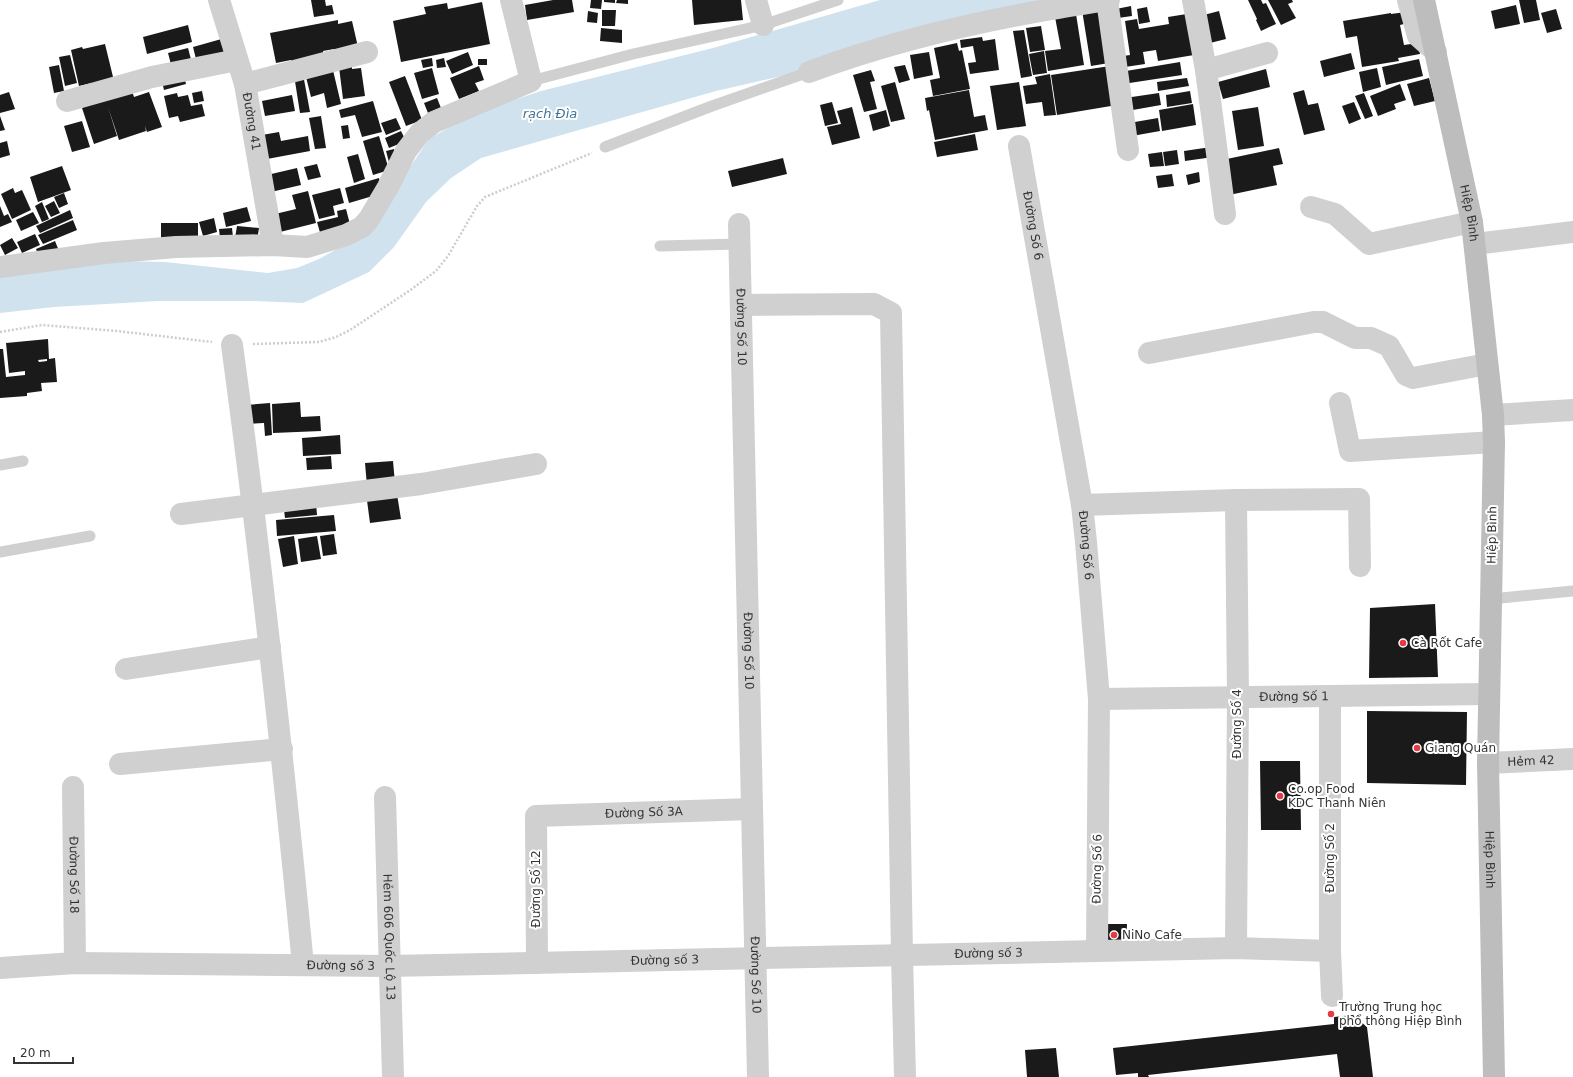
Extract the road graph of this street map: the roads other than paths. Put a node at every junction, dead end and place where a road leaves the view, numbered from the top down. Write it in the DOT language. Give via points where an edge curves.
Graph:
graph roads {
  1 [pos="219,0"];
  2 [pos="511,0"];
  3 [pos="756,0"];
  4 [pos="838,0"];
  5 [pos="1108,0"];
  6 [pos="1194,0"];
  7 [pos="1408,0"];
  8 [pos="1424,0"];
  9 [pos="763,25"];
  10 [pos="367,52"];
  11 [pos="1436,52"];
  12 [pos="1267,53"];
  13 [pos="237,60"];
  14 [pos="1206,70"];
  15 [pos="809,72"];
  16 [pos="531,81"];
  17 [pos="245,84"];
  18 [pos="67,101"];
  19 [pos="1019,146"];
  20 [pos="606,147"];
  21 [pos="1128,150"];
  22 [pos="1310,207"];
  23 [pos="1225,214"];
  24 [pos="1472,222"];
  25 [pos="1573,232"];
  26 [pos="739,234"];
  27 [pos="1475,244"];
  28 [pos="273,245"];
  29 [pos="660,246"];
  30 [pos="0,267"];
  31 [pos="742,305"];
  32 [pos="232,345"];
  33 [pos="1149,353"];
  34 [pos="1487,364"];
  35 [pos="1340,403"];
  36 [pos="1573,410"];
  37 [pos="1493,415"];
  38 [pos="1494,442"];
  39 [pos="23,461"];
  40 [pos="536,464"];
  41 [pos="0,465"];
  42 [pos="1236,500"];
  43 [pos="254,505"];
  44 [pos="1082,505"];
  45 [pos="181,514"];
  46 [pos="90,536"];
  47 [pos="0,552"];
  48 [pos="1360,566"];
  49 [pos="1573,591"];
  50 [pos="1491,599"];
  51 [pos="270,647"];
  52 [pos="126,669"];
  53 [pos="1489,694"];
  54 [pos="1330,696"];
  55 [pos="1238,697"];
  56 [pos="1099,698"];
  57 [pos="282,749"];
  58 [pos="1573,759"];
  59 [pos="1488,763"];
  60 [pos="120,764"];
  61 [pos="73,787"];
  62 [pos="385,797"];
  63 [pos="752,809"];
  64 [pos="536,816"];
  65 [pos="1236,948"];
  66 [pos="1097,951"];
  67 [pos="1330,951"];
  68 [pos="902,955"];
  69 [pos="755,958"];
  70 [pos="75,963"];
  71 [pos="537,963"];
  72 [pos="303,965"];
  73 [pos="389,966"];
  74 [pos="0,968"];
  75 [pos="1332,996"];
  76 [pos="393,1077"];
  77 [pos="758,1077"];
  78 [pos="905,1077"];
  79 [pos="1494,1077"];
  1 -- 13 [label="street, Đường 41"];
  2 -- 16 [label="street"];
  3 -- 9 [label="street"];
  4 -- 9 [label="lane"];
  5 -- 15 [label="street" via="1007,17 925,36"];
  5 -- 21 [label="street"];
  6 -- 14 [label="street"];
  7 -- 11 [label="street" via="1418,36"];
  8 -- 11 [label="main road, Hiệp Bình"];
  9 -- 16 [label="lane" via="633,54"];
  10 -- 17 [label="street"];
  11 -- 24 [label="main road, Hiệp Bình"];
  12 -- 14 [label="street"];
  13 -- 17 [label="street, Đường 41"];
  13 -- 18 [label="street" via="152,77"];
  14 -- 23 [label="street"];
  15 -- 20 [label="lane"];
  16 -- 28 [label="street" via="434,122 420,133 406,151 388,187 362,227 346,235 307,247"];
  17 -- 28 [label="street, Đường 41"];
  19 -- 44 [label="street, Đường Số 6"];
  22 -- 24 [label="street" via="1335,214 1369,244"];
  24 -- 27 [label="main road, Hiệp Bình"];
  25 -- 27 [label="street"];
  26 -- 29 [label="lane"];
  26 -- 31 [label="street, Đường Số 10"];
  27 -- 34 [label="main road, Hiệp Bình"];
  28 -- 30 [label="street" via="104,253"];
  31 -- 63 [label="street, Đường Số 10"];
  31 -- 68 [label="street" via="874,304 891,313"];
  32 -- 43 [label="street"];
  33 -- 34 [label="street" via="1323,322 1355,338 1371,338 1389,346 1406,375 1412,378"];
  34 -- 37 [label="main road, Hiệp Bình"];
  35 -- 38 [label="street" via="1350,451"];
  36 -- 37 [label="street"];
  37 -- 38 [label="main road, Hiệp Bình"];
  38 -- 50 [label="main road, Hiệp Bình"];
  39 -- 41 [label="lane"];
  40 -- 43 [label="street" via="421,484"];
  42 -- 44 [label="street"];
  42 -- 48 [label="street" via="1359,499"];
  42 -- 55 [label="street, Đường Số 4"];
  43 -- 45 [label="street"];
  43 -- 51 [label="street"];
  44 -- 56 [label="street, Đường Số 6"];
  46 -- 47 [label="lane"];
  49 -- 50 [label="lane"];
  50 -- 53 [label="main road, Hiệp Bình"];
  51 -- 52 [label="street"];
  51 -- 57 [label="street"];
  53 -- 54 [label="street, Đường Số 1"];
  53 -- 59 [label="main road, Hiệp Bình"];
  54 -- 55 [label="street, Đường Số 1"];
  54 -- 67 [label="street, Đường Số 2"];
  55 -- 56 [label="street, Đường Số 1"];
  55 -- 65 [label="street, Đường Số 4"];
  56 -- 66 [label="street, Đường Số 6"];
  57 -- 60 [label="street"];
  57 -- 72 [label="street"];
  58 -- 59 [label="street, Hẻm 42"];
  59 -- 79 [label="main road, Hiệp Bình"];
  61 -- 70 [label="street, Đường Số 18"];
  62 -- 73 [label="street, Hẻm 606 Quốc Lộ 13"];
  63 -- 64 [label="street, Đường Số 3A"];
  63 -- 69 [label="street, Đường Số 10"];
  64 -- 71 [label="street, Đường Số 12"];
  65 -- 66 [label="street, Đường số 3"];
  65 -- 67 [label="street, Đường số 3"];
  66 -- 68 [label="street, Đường số 3"];
  67 -- 75 [label="street, Đường Số 2"];
  68 -- 69 [label="street, Đường số 3"];
  68 -- 78 [label="street"];
  69 -- 71 [label="street, Đường số 3"];
  69 -- 77 [label="street, Đường Số 10"];
  70 -- 72 [label="street, Đường số 3"];
  70 -- 74 [label="street, Đường số 3"];
  71 -- 73 [label="street, Đường số 3"];
  72 -- 73 [label="street, Đường số 3"];
  73 -- 76 [label="street, Hẻm 606 Quốc Lộ 13"];
}
